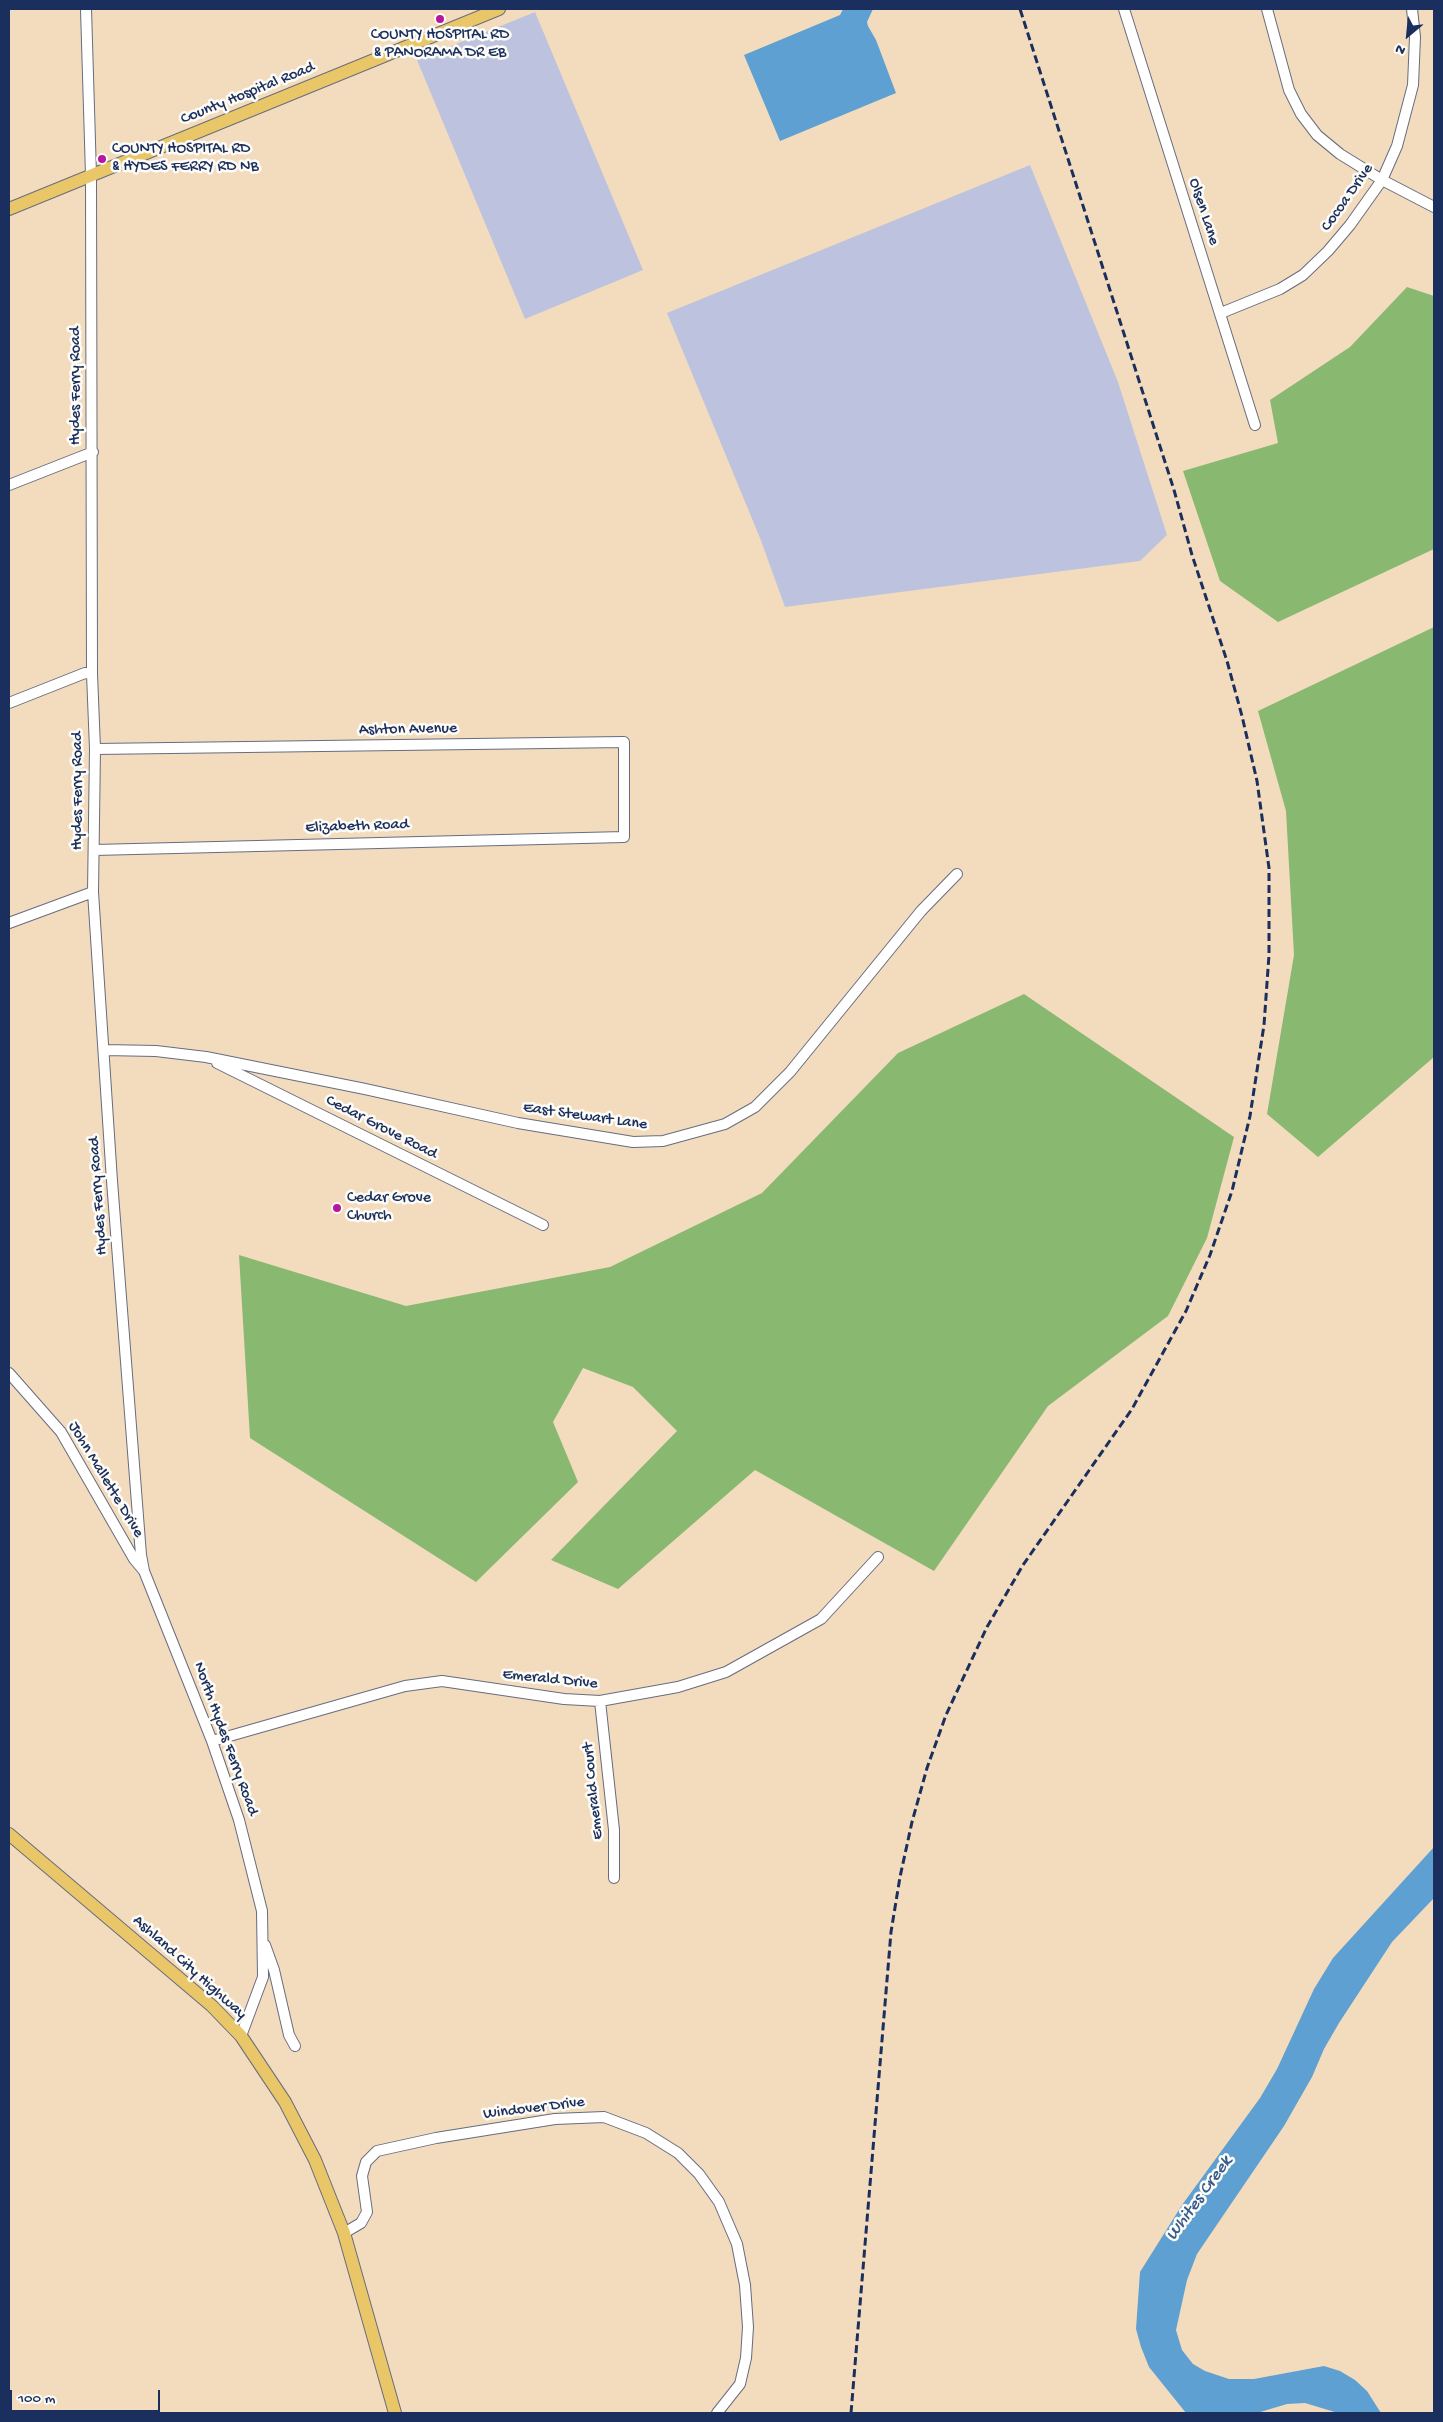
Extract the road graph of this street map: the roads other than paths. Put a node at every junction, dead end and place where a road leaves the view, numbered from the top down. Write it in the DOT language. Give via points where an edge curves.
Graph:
graph roads {
  1 [pos="86,9"];
  2 [pos="499,9"];
  3 [pos="1124,9"];
  4 [pos="1267,9"];
  5 [pos="1412,9"];
  6 [pos="91,175"];
  7 [pos="1382,180"];
  8 [pos="1434,207"];
  9 [pos="9,209"];
  10 [pos="1221,313"];
  11 [pos="1254,425"];
  12 [pos="93,452"];
  13 [pos="9,485"];
  14 [pos="92,674"];
  15 [pos="9,703"];
  16 [pos="95,749"];
  17 [pos="621,837"];
  18 [pos="94,850"];
  19 [pos="957,874"];
  20 [pos="93,892"];
  21 [pos="9,923"];
  22 [pos="104,1050"];
  23 [pos="206,1057"];
  24 [pos="543,1225"];
  25 [pos="9,1373"];
  26 [pos="878,1558"];
  27 [pos="134,1559"];
  28 [pos="144,1571"];
  29 [pos="600,1701"];
  30 [pos="212,1741"];
  31 [pos="9,1834"];
  32 [pos="614,1878"];
  33 [pos="262,1937"];
  34 [pos="241,2036"];
  35 [pos="295,2046"];
  36 [pos="344,2233"];
  37 [pos="395,2413"];
  38 [pos="717,2413"];
  1 -- 6 [label="street, Hydes Ferry Road"];
  2 -- 6 [label="main road, County Hospital Road"];
  3 -- 10 [label="street, Olsen Lane"];
  4 -- 7 [label="street" via="1289,90 1301,114 1317,135 1340,154"];
  5 -- 7 [label="street, Cocoa Drive" via="1415,37 1412,85 1397,146"];
  6 -- 9 [label="main road, County Hospital Road"];
  6 -- 12 [label="street, Hydes Ferry Road"];
  7 -- 8 [label="street"];
  7 -- 10 [label="street, Cocoa Drive" via="1328,251 1303,275 1280,289"];
  10 -- 11 [label="street, Olsen Lane"];
  12 -- 13 [label="street"];
  12 -- 14 [label="street, Hydes Ferry Road"];
  14 -- 15 [label="street" via="85,673"];
  14 -- 16 [label="street, Hydes Ferry Road"];
  16 -- 17 [label="street, Ashton Avenue" via="624,742 624,837"];
  16 -- 18 [label="street, Hydes Ferry Road"];
  17 -- 18 [label="street, Elizabeth Road"];
  18 -- 20 [label="street, Hydes Ferry Road"];
  19 -- 23 [label="street, East Stewart Lane" via="921,911 790,1072 755,1107 725,1124 692,1134 663,1141 633,1142 579,1134"];
  20 -- 21 [label="street"];
  20 -- 22 [label="street, Hydes Ferry Road"];
  22 -- 23 [label="street, East Stewart Lane" via="156,1051"];
  22 -- 28 [label="street, Hydes Ferry Road"];
  23 -- 24 [label="street, Cedar Grove Road"];
  25 -- 27 [label="street, John Mallette Drive" via="61,1432"];
  26 -- 29 [label="street, Emerald Drive" via="821,1619 726,1672 678,1687"];
  27 -- 28 [label="street, North Hydes Ferry Road"];
  28 -- 30 [label="street, North Hydes Ferry Road"];
  29 -- 30 [label="street, Emerald Drive" via="564,1699 442,1681 405,1686"];
  29 -- 32 [label="street, Emerald Court" via="614,1830"];
  30 -- 33 [label="street, North Hydes Ferry Road" via="239,1820 262,1911"];
  31 -- 34 [label="main road, Ashland City Highway" via="212,2006"];
  33 -- 34 [label="street, North Hydes Ferry Road" via="263,1977"];
  33 -- 35 [label="street, North Hydes Ferry Road" via="274,1970 289,2035"];
  34 -- 36 [label="main road, Ashland City Highway" via="285,2102 315,2160"];
  36 -- 37 [label="main road, Ashland City Highway"];
  36 -- 38 [label="street, Windover Drive" via="361,2223 367,2212 362,2176 366,2162 377,2151 554,2119 604,2117 646,2133 678,2153 699,2174 719,2202 737,2244 745,2285 746,2358 740,2384"];
}
